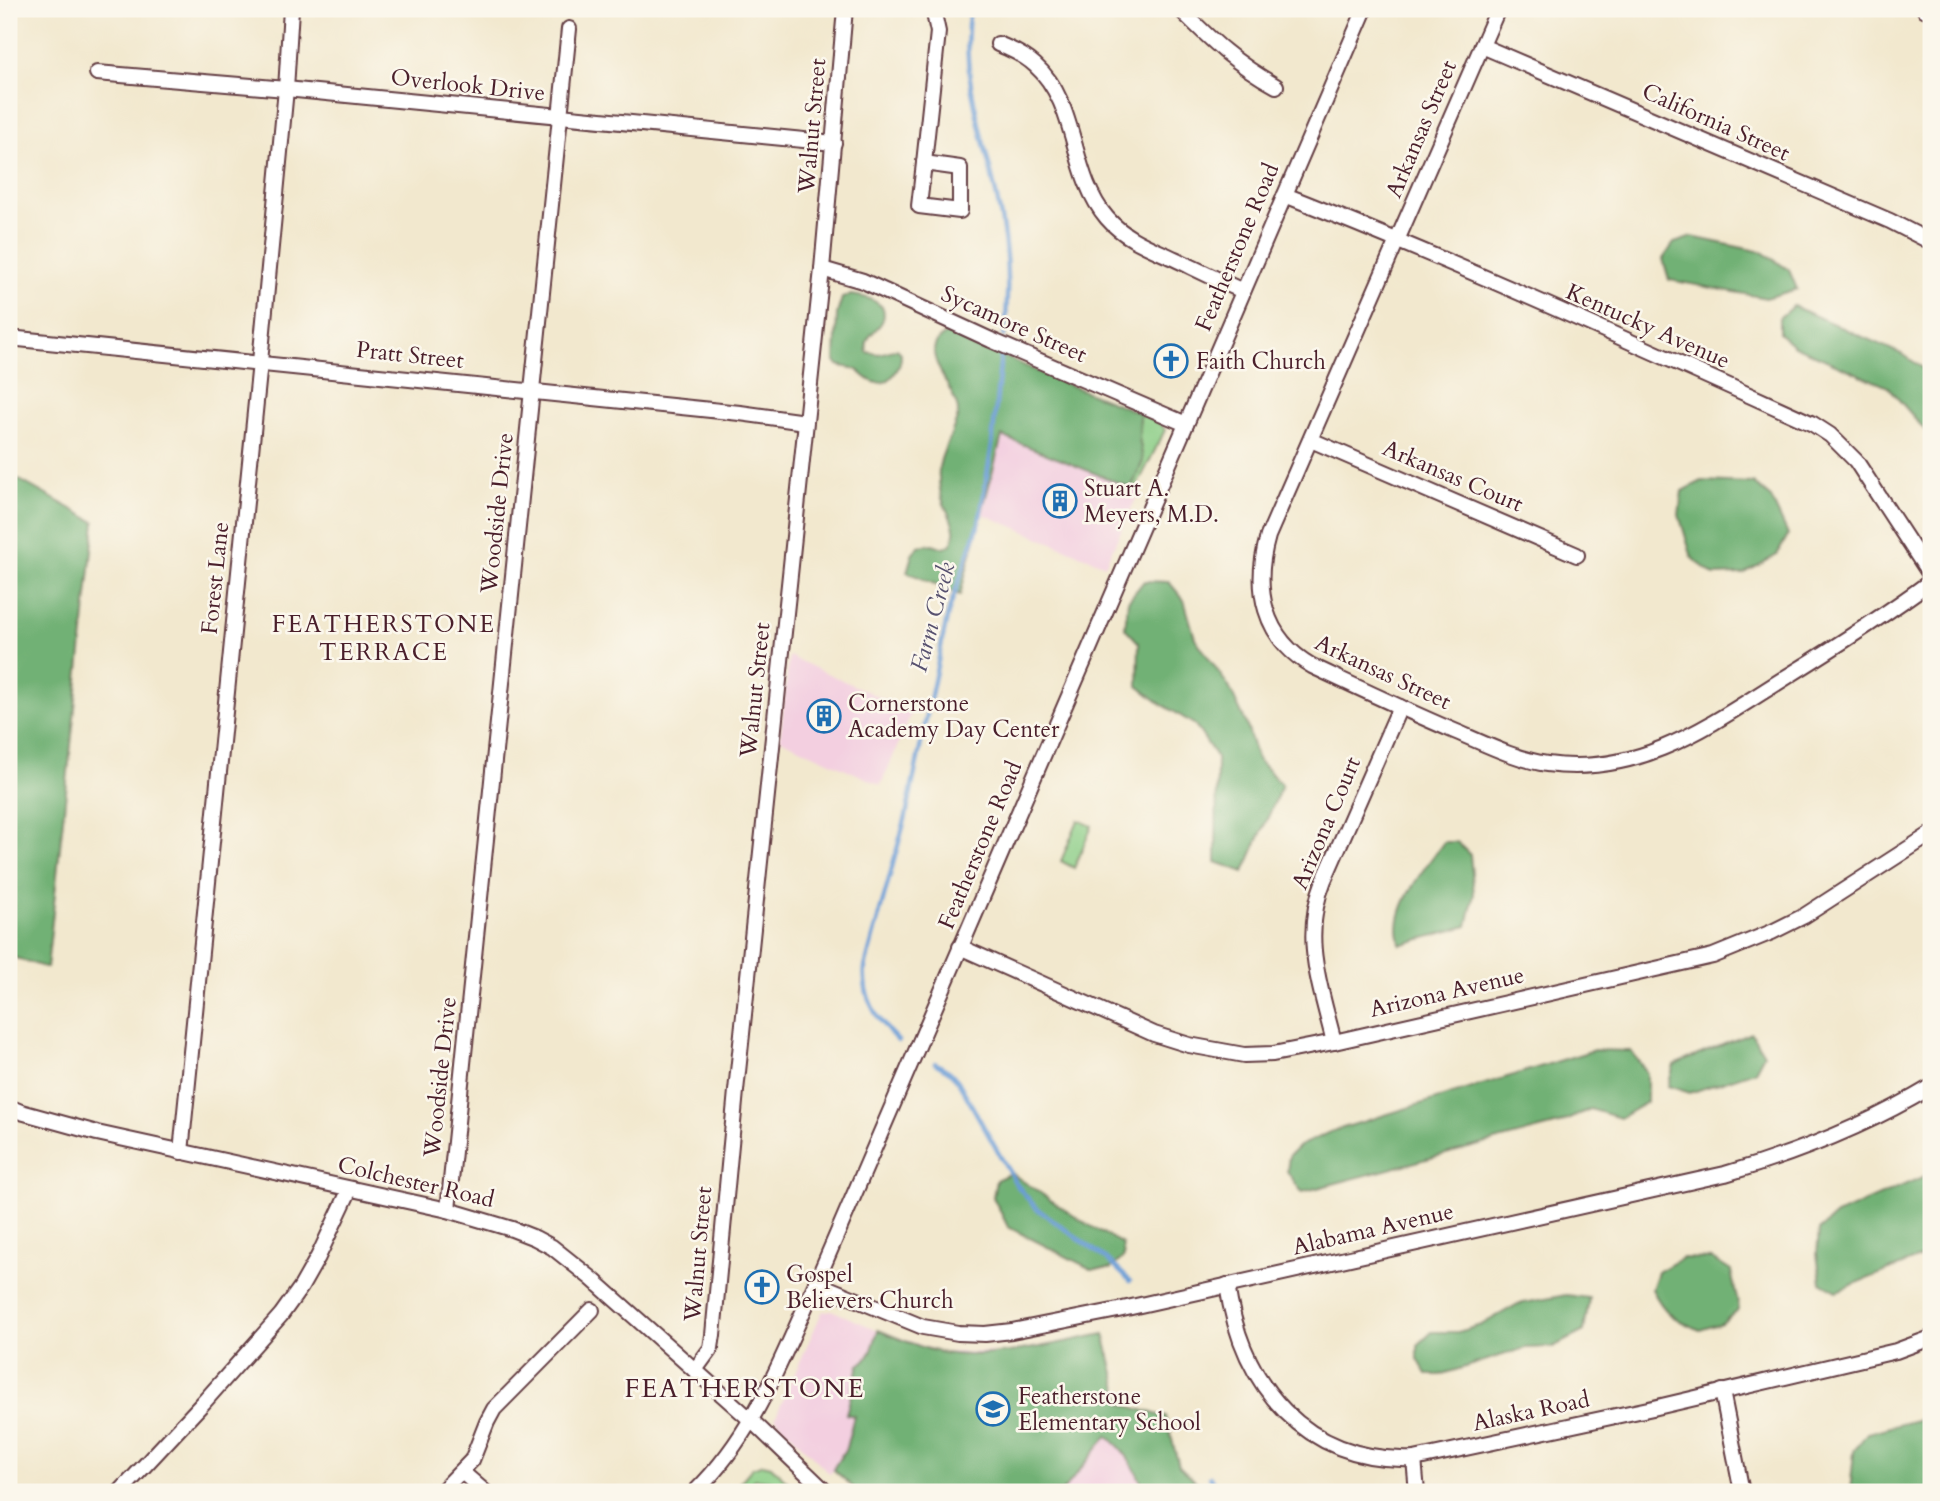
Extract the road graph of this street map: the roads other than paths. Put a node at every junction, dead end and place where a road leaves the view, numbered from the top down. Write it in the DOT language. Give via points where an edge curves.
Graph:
graph roads {
  1 [pos="291,9"];
  2 [pos="845,9"];
  3 [pos="933,9"];
  4 [pos="1180,9"];
  5 [pos="1365,9"];
  6 [pos="1498,9"];
  7 [pos="1924,9"];
  8 [pos="1931,12"];
  9 [pos="569,29"];
  10 [pos="998,44"];
  11 [pos="1482,46"];
  12 [pos="97,73"];
  13 [pos="1276,86"];
  14 [pos="286,89"];
  15 [pos="560,117"];
  16 [pos="834,143"];
  17 [pos="923,163"];
  18 [pos="1285,195"];
  19 [pos="1398,241"];
  20 [pos="1931,242"];
  21 [pos="822,269"];
  22 [pos="1243,291"];
  23 [pos="9,338"];
  24 [pos="260,362"];
  25 [pos="532,391"];
  26 [pos="805,422"];
  27 [pos="1186,424"];
  28 [pos="1311,440"];
  29 [pos="1577,555"];
  30 [pos="1931,576"];
  31 [pos="1931,581"];
  32 [pos="1400,707"];
  33 [pos="1931,834"];
  34 [pos="960,947"];
  35 [pos="1334,1042"];
  36 [pos="1931,1087"];
  37 [pos="9,1107"];
  38 [pos="181,1152"];
  39 [pos="350,1189"];
  40 [pos="448,1210"];
  41 [pos="816,1283"];
  42 [pos="1227,1285"];
  43 [pos="592,1310"];
  44 [pos="1931,1338"];
  45 [pos="695,1370"];
  46 [pos="1721,1391"];
  47 [pos="752,1421"];
  48 [pos="1414,1459"];
  49 [pos="462,1472"];
  50 [pos="120,1492"];
  51 [pos="441,1492"];
  52 [pos="485,1492"];
  53 [pos="695,1492"];
  54 [pos="826,1492"];
  55 [pos="1417,1492"];
  56 [pos="1742,1492"];
  1 -- 14 [label="street, Forest Lane"];
  2 -- 16 [label="street, Walnut Street"];
  3 -- 17 [label="street" via="938,32"];
  4 -- 13 [label="street" via="1230,57"];
  5 -- 18 [label="street, Featherstone Road"];
  6 -- 11 [label="street, Arkansas Street"];
  7 -- 8 [label="street"];
  9 -- 15 [label="street, Woodside Drive"];
  10 -- 22 [label="street" via="1024,57 1047,78 1056,92 1088,189 1119,230"];
  11 -- 19 [label="street, Arkansas Street"];
  11 -- 20 [label="street, California Street"];
  12 -- 14 [label="street, Overlook Drive"];
  14 -- 15 [label="street, Overlook Drive"];
  14 -- 24 [label="street, Forest Lane"];
  15 -- 16 [label="street, Overlook Drive"];
  15 -- 25 [label="street, Woodside Drive"];
  16 -- 21 [label="street, Walnut Street"];
  18 -- 19 [label="street, Kentucky Avenue"];
  18 -- 22 [label="street, Featherstone Road"];
  19 -- 28 [label="street, Arkansas Street"];
  19 -- 30 [label="street, Kentucky Avenue" via="1813,424 1857,461"];
  21 -- 26 [label="street, Walnut Street"];
  21 -- 27 [label="street, Sycamore Street" via="863,281"];
  22 -- 27 [label="street, Featherstone Road"];
  23 -- 24 [label="street, Pratt Street"];
  24 -- 25 [label="street, Pratt Street"];
  24 -- 38 [label="street, Forest Lane"];
  25 -- 26 [label="street, Pratt Street"];
  25 -- 40 [label="street, Woodside Drive"];
  26 -- 45 [label="street, Walnut Street" via="713,1335"];
  27 -- 34 [label="street, Featherstone Road"];
  28 -- 29 [label="street, Arkansas Court"];
  28 -- 32 [label="street, Arkansas Street" via="1265,549 1261,574 1265,607 1278,637 1301,660"];
  31 -- 32 [label="street, Arkansas Street" via="1878,620 1704,729 1627,760 1587,767 1544,764 1519,758"];
  32 -- 35 [label="street, Arizona Court" via="1316,903 1314,956"];
  33 -- 35 [label="street, Arizona Avenue" via="1804,916 1740,947"];
  34 -- 35 [label="street, Arizona Avenue" via="1154,1034 1189,1045 1244,1055"];
  34 -- 41 [label="street, Featherstone Road"];
  36 -- 42 [label="street, Alabama Avenue" via="1819,1143 1725,1174"];
  37 -- 38 [label="street, Colchester Road"];
  38 -- 39 [label="street, Colchester Road"];
  39 -- 40 [label="street, Colchester Road"];
  39 -- 50 [label="street" via="318,1257 281,1315"];
  40 -- 45 [label="street, Colchester Road" via="512,1228 552,1247"];
  41 -- 42 [label="street, Alabama Avenue" via="923,1327 985,1334"];
  41 -- 47 [label="street, Featherstone Road"];
  42 -- 48 [label="street, Alaska Road" via="1247,1355 1289,1416 1347,1451 1392,1460"];
  43 -- 49 [label="street" via="494,1409"];
  44 -- 46 [label="street, Alaska Road" via="1896,1351"];
  45 -- 47 [label="street, Colchester Road"];
  46 -- 48 [label="street, Alaska Road"];
  46 -- 56 [label="street"];
  47 -- 53 [label="street, Featherstone Road"];
  47 -- 54 [label="street, Colchester Road"];
  48 -- 55 [label="street"];
  49 -- 51 [label="street"];
  49 -- 52 [label="street"];
}
